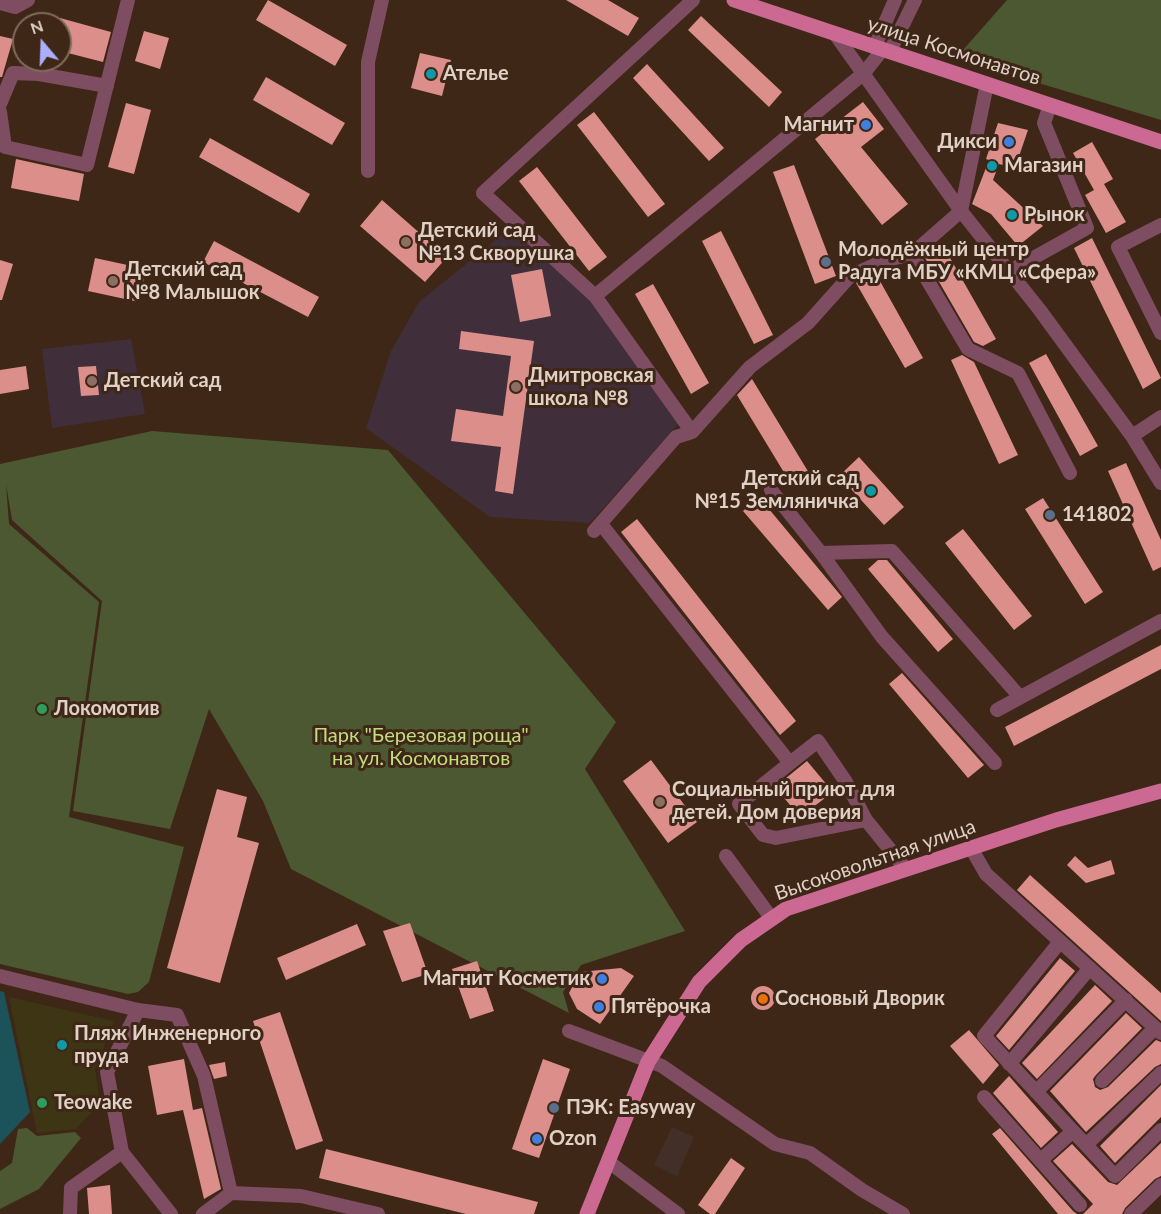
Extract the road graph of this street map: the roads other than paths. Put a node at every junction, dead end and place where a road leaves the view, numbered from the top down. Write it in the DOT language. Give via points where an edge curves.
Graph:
graph roads {
  1 [pos="28,0"];
  2 [pos="128,0"];
  3 [pos="382,0"];
  4 [pos="693,0"];
  5 [pos="734,0"];
  6 [pos="896,0"];
  7 [pos="915,0"];
  8 [pos="0,3"];
  9 [pos="835,34"];
  10 [pos="883,49"];
  11 [pos="864,73"];
  12 [pos="987,84"];
  13 [pos="107,86"];
  14 [pos="0,104"];
  15 [pos="1050,105"];
  16 [pos="0,112"];
  17 [pos="1161,142"];
  18 [pos="368,171"];
  19 [pos="961,211"];
  20 [pos="1161,225"];
  21 [pos="912,254"];
  22 [pos="1010,271"];
  23 [pos="595,296"];
  24 [pos="1161,333"];
  25 [pos="1161,417"];
  26 [pos="692,432"];
  27 [pos="1132,436"];
  28 [pos="1070,473"];
  29 [pos="1161,483"];
  30 [pos="771,490"];
  31 [pos="821,553"];
  32 [pos="1161,621"];
  33 [pos="1020,697"];
  34 [pos="997,710"];
  35 [pos="790,763"];
  36 [pos="995,763"];
  37 [pos="1161,791"];
  38 [pos="866,820"];
  39 [pos="971,848"];
  40 [pos="726,856"];
  41 [pos="905,868"];
  42 [pos="772,919"];
  43 [pos="1059,943"];
  44 [pos="1090,968"];
  45 [pos="0,976"];
  46 [pos="1125,1000"];
  47 [pos="138,1010"];
  48 [pos="1158,1030"];
  49 [pos="569,1031"];
  50 [pos="648,1062"];
  51 [pos="1009,1064"];
  52 [pos="1161,1073"];
  53 [pos="1102,1081"];
  54 [pos="1036,1092"];
  55 [pos="984,1097"];
  56 [pos="1161,1130"];
  57 [pos="1073,1131"];
  58 [pos="1086,1145"];
  59 [pos="122,1152"];
  60 [pos="1041,1160"];
  61 [pos="609,1162"];
  62 [pos="1161,1185"];
  63 [pos="231,1193"];
  64 [pos="1080,1205"];
  65 [pos="70,1214"];
  66 [pos="171,1214"];
  67 [pos="202,1214"];
  68 [pos="378,1214"];
  69 [pos="587,1214"];
  70 [pos="678,1214"];
  71 [pos="903,1214"];
  72 [pos="1131,1214"];
  1 -- 8 [label="street" via="15,7"];
  2 -- 13 [label="street"];
  3 -- 18 [label="street" via="368,62"];
  4 -- 23 [label="street" via="483,193"];
  5 -- 9 [label="main road, улица Космонавтов"];
  6 -- 10 [label="street"];
  7 -- 10 [label="street"];
  9 -- 10 [label="main road, улица Космонавтов"];
  9 -- 11 [label="street"];
  10 -- 11 [label="street"];
  10 -- 12 [label="main road, улица Космонавтов"];
  11 -- 19 [label="street"];
  11 -- 23 [label="street"];
  12 -- 15 [label="main road, улица Космонавтов"];
  12 -- 19 [label="street"];
  13 -- 14 [label="street" via="13,73"];
  13 -- 16 [label="street" via="87,165 5,147"];
  15 -- 17 [label="main road, улица Космонавтов"];
  15 -- 22 [label="street" via="1044,123 1087,228"];
  19 -- 21 [label="street"];
  19 -- 22 [label="street"];
  20 -- 24 [label="street" via="1118,247"];
  21 -- 26 [label="street" via="883,261 850,276 807,323 750,367"];
  21 -- 28 [label="street" via="968,349 1018,374"];
  22 -- 27 [label="street"];
  23 -- 26 [label="street"];
  25 -- 27 [label="street"];
  26 -- 35 [label="street" via="676,437 598,527"];
  27 -- 29 [label="street"];
  30 -- 31 [label="street"];
  31 -- 33 [label="street" via="892,550"];
  31 -- 36 [label="street" via="882,637"];
  32 -- 33 [label="street"];
  33 -- 34 [label="street"];
  35 -- 38 [label="street" via="818,741"];
  35 -- 38 [label="street" via="739,804 763,835 776,838"];
  37 -- 39 [label="main road, Высоковольтная улица"];
  38 -- 41 [label="street"];
  39 -- 41 [label="main road, Высоковольтная улица"];
  39 -- 43 [label="street" via="986,874"];
  40 -- 42 [label="street"];
  41 -- 42 [label="main road, Высоковольтная улица" via="786,909"];
  42 -- 50 [label="main road, Высоковольтная улица" via="741,940 699,982"];
  43 -- 44 [label="street"];
  43 -- 51 [label="street" via="984,1036"];
  44 -- 46 [label="street"];
  44 -- 51 [label="street"];
  45 -- 47 [label="street"];
  46 -- 48 [label="street"];
  46 -- 54 [label="street"];
  47 -- 59 [label="street" via="107,1072"];
  47 -- 63 [label="street" via="177,1015 204,1077"];
  48 -- 53 [label="street"];
  49 -- 50 [label="street"];
  50 -- 61 [label="main road, Высоковольтная улица"];
  50 -- 71 [label="street" via="662,1066 775,1144 810,1153"];
  51 -- 54 [label="street"];
  52 -- 58 [label="street"];
  54 -- 57 [label="street"];
  55 -- 60 [label="street"];
  56 -- 58 [label="street" via="1115,1176"];
  57 -- 58 [label="street"];
  57 -- 60 [label="street"];
  59 -- 65 [label="street" via="70,1188"];
  59 -- 66 [label="street"];
  60 -- 64 [label="street"];
  61 -- 69 [label="main road, Высоковольтная улица"];
  61 -- 70 [label="street"];
  62 -- 72 [label="street"];
  63 -- 67 [label="street"];
  63 -- 68 [label="street" via="301,1196"];
}
